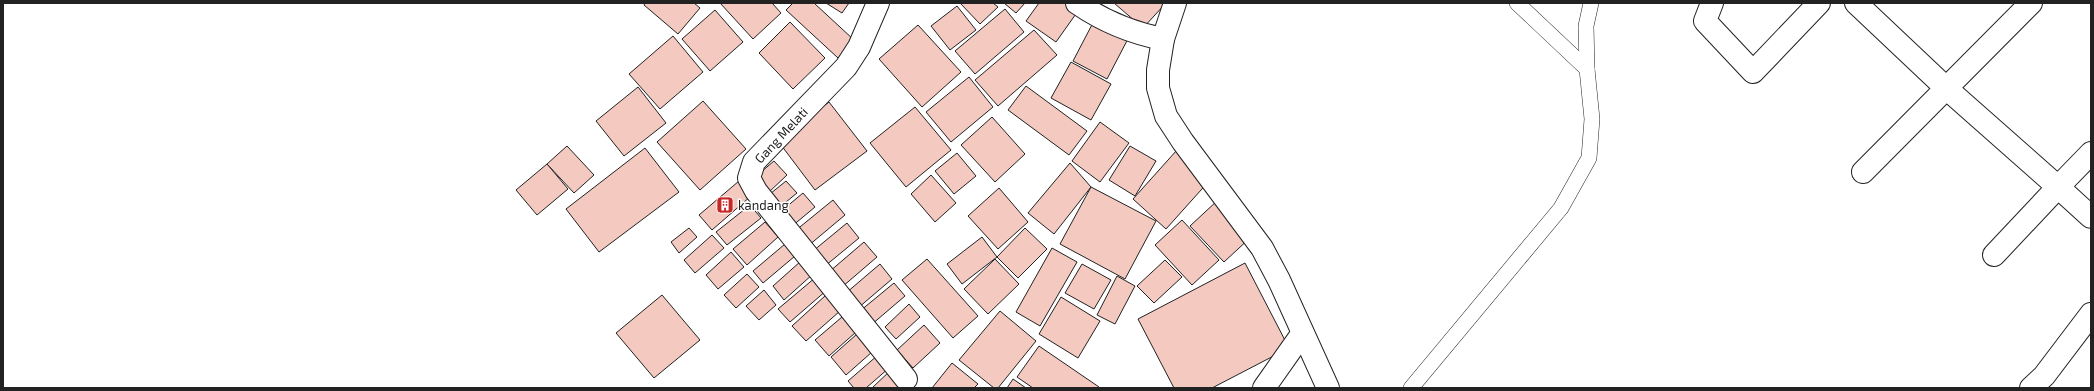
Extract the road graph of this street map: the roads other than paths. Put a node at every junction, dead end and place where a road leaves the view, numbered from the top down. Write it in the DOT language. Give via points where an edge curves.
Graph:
graph roads {
  1 [pos="878,3"];
  2 [pos="1077,3"];
  3 [pos="1175,3"];
  4 [pos="1517,3"];
  5 [pos="1591,3"];
  6 [pos="1712,3"];
  7 [pos="1819,3"];
  8 [pos="1856,3"];
  9 [pos="2031,3"];
  10 [pos="1163,39"];
  11 [pos="1586,69"];
  12 [pos="1946,88"];
  13 [pos="2091,153"];
  14 [pos="1863,172"];
  15 [pos="2058,187"];
  16 [pos="2091,218"];
  17 [pos="1994,255"];
  18 [pos="2091,314"];
  19 [pos="1302,334"];
  20 [pos="906,379"];
  21 [pos="1264,388"];
  22 [pos="1328,388"];
  23 [pos="1411,388"];
  24 [pos="2031,388"];
  1 -- 20 [label="street, Gang Melati" via="859,47 846,67 754,162 749,178 756,191"];
  2 -- 10 [label="street" via="1115,24"];
  3 -- 10 [label="street"];
  4 -- 11 [label="lane"];
  5 -- 11 [label="lane" via="1586,26"];
  6 -- 7 [label="street" via="1705,21 1753,72"];
  8 -- 12 [label="street"];
  9 -- 12 [label="street"];
  10 -- 19 [label="street" via="1158,88 1166,116 1262,248"];
  11 -- 23 [label="lane" via="1592,119 1589,158 1562,208"];
  12 -- 14 [label="street"];
  12 -- 15 [label="street"];
  13 -- 15 [label="street"];
  15 -- 16 [label="street"];
  15 -- 17 [label="street"];
  18 -- 24 [label="street" via="2044,376"];
  19 -- 21 [label="street"];
  19 -- 22 [label="street"];
}
